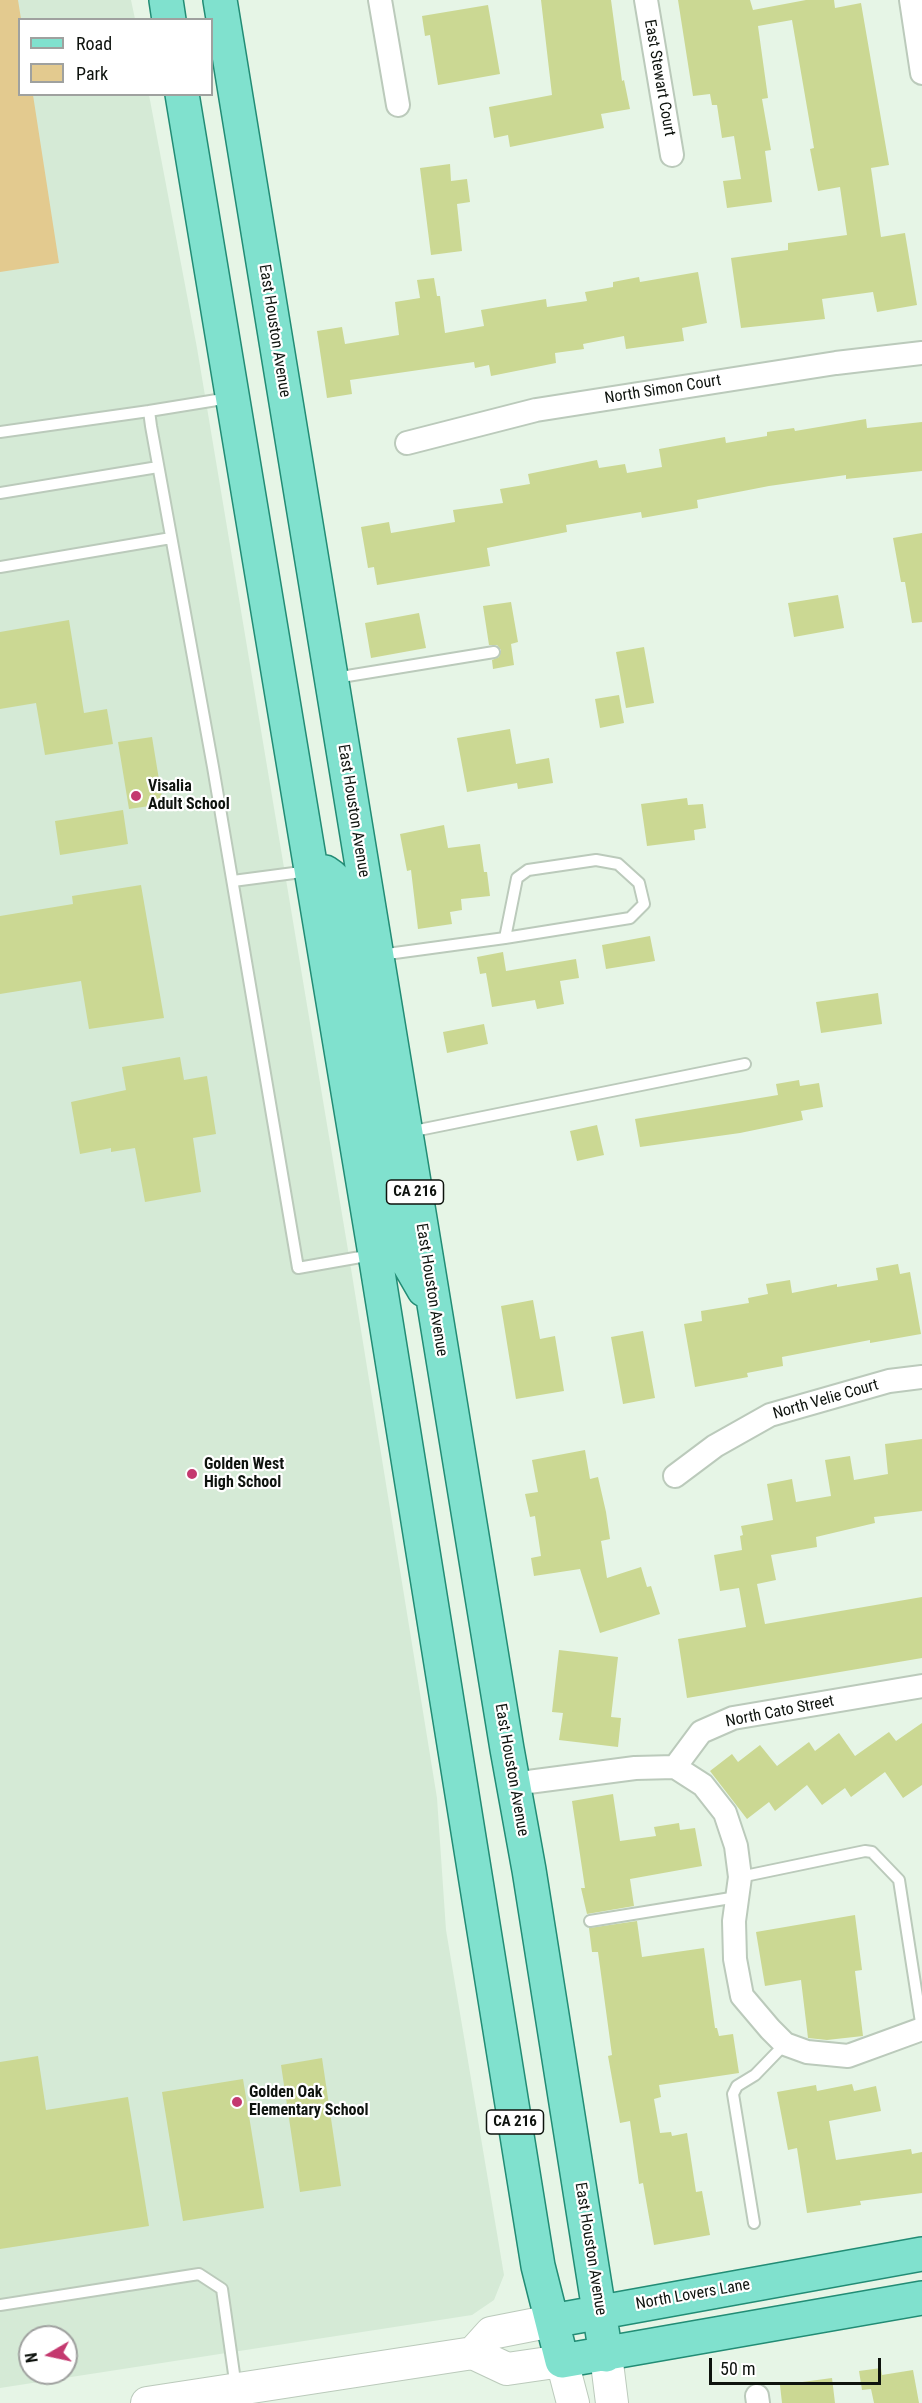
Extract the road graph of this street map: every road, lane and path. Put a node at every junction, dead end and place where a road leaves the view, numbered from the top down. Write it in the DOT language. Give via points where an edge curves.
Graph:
graph roads {
  1 [pos="166,0"];
  2 [pos="220,0"];
  3 [pos="380,0"];
  4 [pos="646,0"];
  5 [pos="911,0"];
  6 [pos="170,18"];
  7 [pos="922,73"];
  8 [pos="182,96"];
  9 [pos="398,105"];
  10 [pos="672,155"];
  11 [pos="922,353"];
  12 [pos="232,397"];
  13 [pos="149,411"];
  14 [pos="0,432"];
  15 [pos="407,443"];
  16 [pos="158,467"];
  17 [pos="0,493"];
  18 [pos="171,538"];
  19 [pos="0,567"];
  20 [pos="494,652"];
  21 [pos="331,679"];
  22 [pos="312,871"];
  23 [pos="233,881"];
  24 [pos="506,938"];
  25 [pos="376,956"];
  26 [pos="745,1064"];
  27 [pos="405,1132"];
  28 [pos="375,1254"];
  29 [pos="434,1307"];
  30 [pos="922,1377"];
  31 [pos="675,1476"];
  32 [pos="922,1686"];
  33 [pos="675,1767"];
  34 [pos="513,1784"];
  35 [pos="738,1887"];
  36 [pos="590,1921"];
  37 [pos="922,2029"];
  38 [pos="785,2044"];
  39 [pos="754,2223"];
  40 [pos="922,2254"];
  41 [pos="922,2298"];
  42 [pos="0,2305"];
  43 [pos="600,2312"];
  44 [pos="552,2321"];
  45 [pos="473,2353"];
  46 [pos="606,2355"];
  47 [pos="562,2361"];
  48 [pos="236,2388"];
  49 [pos="147,2403"];
  50 [pos="573,2403"];
  51 [pos="612,2403"];
  1 -- 6 [label="main road"];
  2 -- 21 [label="main road, East Houston Avenue / CA 216"];
  3 -- 9 [label="street"];
  4 -- 10 [label="street, East Stewart Court"];
  5 -- 7 [label="street"];
  8 -- 12 [label="main road, CA 216"];
  11 -- 15 [label="street, North Simon Court" via="536,410"];
  12 -- 13 [label="lane"];
  12 -- 22 [label="main road, CA 216"];
  13 -- 14 [label="lane"];
  13 -- 16 [label="lane"];
  16 -- 17 [label="lane"];
  16 -- 18 [label="lane"];
  18 -- 19 [label="lane"];
  18 -- 23 [label="lane"];
  20 -- 21 [label="lane"];
  21 -- 25 [label="main road, East Houston Avenue / CA 216"];
  22 -- 23 [label="lane"];
  22 -- 28 [label="main road, CA 216"];
  22 -- 29 [label="main road" via="332,877 343,905 398,1245"];
  23 -- 28 [label="lane" via="298,1268"];
  24 -- 24 [label="lane" via="630,918 644,904 639,882 618,864 596,860 528,870 517,878"];
  24 -- 25 [label="lane"];
  25 -- 27 [label="main road, East Houston Avenue / CA 216"];
  26 -- 27 [label="lane"];
  27 -- 29 [label="main road, East Houston Avenue / CA 216"];
  28 -- 44 [label="main road, CA 216" via="536,2254"];
  29 -- 34 [label="main road, East Houston Avenue / CA 216"];
  30 -- 31 [label="street, North Velie Court" via="867,1387 770,1415 715,1446"];
  32 -- 33 [label="street, North Cato Street" via="733,1718 701,1732"];
  33 -- 34 [label="street" via="635,1768"];
  33 -- 35 [label="street" via="703,1785 725,1813 736,1846"];
  34 -- 43 [label="main road, East Houston Avenue / CA 216"];
  35 -- 36 [label="lane"];
  35 -- 37 [label="lane" via="872,1852 899,1880"];
  35 -- 38 [label="street" via="735,1959 742,1996"];
  37 -- 38 [label="street" via="848,2056 807,2052"];
  38 -- 39 [label="lane" via="733,2094"];
  40 -- 43 [label="main road, North Lovers Lane"];
  41 -- 46 [label="main road"];
  42 -- 48 [label="lane" via="199,2274 222,2289"];
  43 -- 44 [label="main road, North Lovers Lane"];
  43 -- 46 [label="main road, East Houston Avenue"];
  44 -- 45 [label="main road, North Lovers Lane" via="491,2333"];
  44 -- 47 [label="main road, CA 216"];
  45 -- 47 [label="main road" via="507,2369"];
  45 -- 48 [label="main road"];
  46 -- 47 [label="main road"];
  46 -- 51 [label="main road, East Houston Avenue"];
  47 -- 50 [label="main road, CA 216"];
  48 -- 49 [label="main road"];
}
